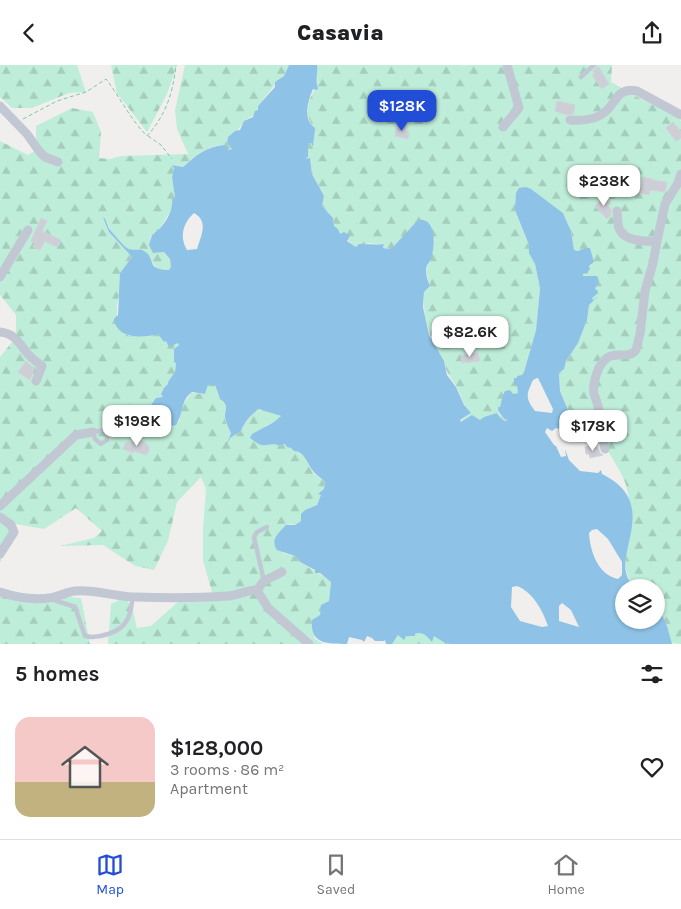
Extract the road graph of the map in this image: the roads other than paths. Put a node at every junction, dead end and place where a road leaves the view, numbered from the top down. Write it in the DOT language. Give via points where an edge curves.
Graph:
graph roads {
  1 [pos="507,65"];
  2 [pos="594,65"];
  3 [pos="581,77"];
  4 [pos="0,106"];
  5 [pos="681,115"];
  6 [pos="570,120"];
  7 [pos="504,127"];
  8 [pos="58,162"];
  9 [pos="681,173"];
  10 [pos="679,185"];
  11 [pos="617,211"];
  12 [pos="28,230"];
  13 [pos="656,241"];
  14 [pos="0,277"];
  15 [pos="0,332"];
  16 [pos="36,381"];
  17 [pos="93,433"];
  18 [pos="605,449"];
  19 [pos="0,506"];
  20 [pos="0,517"];
  21 [pos="267,527"];
  22 [pos="0,554"];
  23 [pos="282,572"];
  24 [pos="264,581"];
  25 [pos="257,590"];
  26 [pos="0,592"];
  27 [pos="133,597"];
  28 [pos="49,598"];
  29 [pos="309,644"];
  1 -- 7 [label="street" via="519,108"];
  2 -- 3 [label="lane"];
  4 -- 8 [label="street" via="45,157"];
  5 -- 6 [label="street" via="630,90 619,94 603,114 591,119"];
  9 -- 10 [label="street"];
  10 -- 13 [label="street" via="665,204"];
  11 -- 13 [label="street" via="622,233 639,241"];
  12 -- 14 [label="street"];
  13 -- 18 [label="street" via="636,350 629,355 606,358 595,382 594,393"];
  15 -- 16 [label="street" via="10,334 42,366"];
  17 -- 19 [label="street" via="76,435"];
  20 -- 22 [label="street" via="11,525 14,532"];
  21 -- 24 [label="lane" via="254,537"];
  23 -- 24 [label="street"];
  24 -- 25 [label="street"];
  25 -- 27 [label="street" via="224,596"];
  25 -- 29 [label="street" via="268,608"];
  26 -- 28 [label="street" via="12,596"];
  27 -- 28 [label="street" via="74,591"];
  27 -- 28 [label="lane" via="129,617 122,627 92,638 85,636 75,607"];
}
